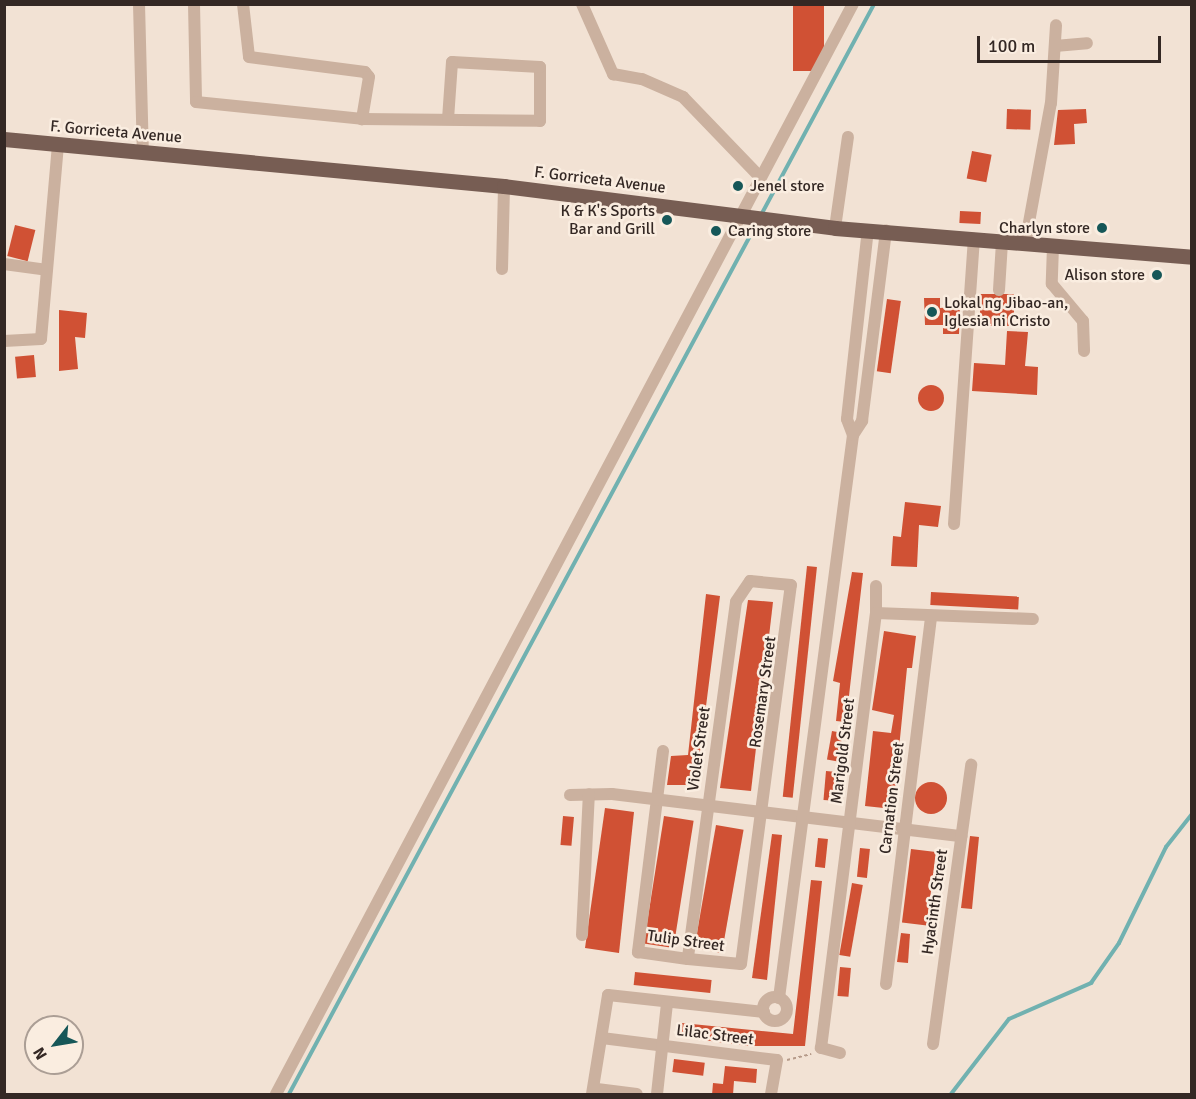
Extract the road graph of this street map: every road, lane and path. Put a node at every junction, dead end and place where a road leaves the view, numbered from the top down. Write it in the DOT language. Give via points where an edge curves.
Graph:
graph roads {
  1 [pos="139,4"];
  2 [pos="194,4"];
  3 [pos="243,4"];
  4 [pos="582,4"];
  5 [pos="853,4"];
  6 [pos="1056,25"];
  7 [pos="1087,43"];
  8 [pos="1054,46"];
  9 [pos="448,118"];
  10 [pos="362,119"];
  11 [pos="848,137"];
  12 [pos="4,139"];
  13 [pos="58,145"];
  14 [pos="143,152"];
  15 [pos="759,176"];
  16 [pos="504,186"];
  17 [pos="738,215"];
  18 [pos="835,228"];
  19 [pos="868,230"];
  20 [pos="886,231"];
  21 [pos="974,239"];
  22 [pos="1002,242"];
  23 [pos="1025,244"];
  24 [pos="1053,246"];
  25 [pos="1191,257"];
  26 [pos="4,264"];
  27 [pos="502,269"];
  28 [pos="47,270"];
  29 [pos="999,290"];
  30 [pos="4,341"];
  31 [pos="1084,351"];
  32 [pos="853,435"];
  33 [pos="954,524"];
  34 [pos="783,582"];
  35 [pos="876,586"];
  36 [pos="876,613"];
  37 [pos="931,616"];
  38 [pos="1033,619"];
  39 [pos="663,752"];
  40 [pos="971,765"];
  41 [pos="589,794"];
  42 [pos="570,795"];
  43 [pos="657,800"];
  44 [pos="707,806"];
  45 [pos="764,813"];
  46 [pos="802,818"];
  47 [pos="851,823"];
  48 [pos="904,829"];
  49 [pos="961,836"];
  50 [pos="582,935"];
  51 [pos="688,959"];
  52 [pos="886,984"];
  53 [pos="779,998"];
  54 [pos="667,1003"];
  55 [pos="764,1012"];
  56 [pos="602,1038"];
  57 [pos="933,1044"];
  58 [pos="663,1045"];
  59 [pos="821,1048"];
  60 [pos="840,1053"];
  61 [pos="777,1060"];
  62 [pos="595,1092"];
  63 [pos="276,1095"];
  64 [pos="637,1095"];
  65 [pos="657,1095"];
  66 [pos="771,1095"];
  1 -- 14 [label="street"];
  2 -- 10 [label="street" via="196,102"];
  3 -- 10 [label="street" via="249,57 365,72 369,77"];
  4 -- 15 [label="street" via="613,74 642,79 683,97"];
  5 -- 15 [label="street"];
  6 -- 8 [label="street"];
  7 -- 8 [label="street"];
  8 -- 23 [label="street" via="1051,103"];
  9 -- 9 [label="street" via="540,121 540,67 452,62"];
  9 -- 10 [label="street"];
  11 -- 18 [label="street"];
  12 -- 13 [label="main road, F. Gorriceta Avenue"];
  13 -- 14 [label="main road, F. Gorriceta Avenue"];
  13 -- 28 [label="street"];
  14 -- 16 [label="main road, F. Gorriceta Avenue"];
  15 -- 17 [label="street"];
  16 -- 17 [label="main road, F. Gorriceta Avenue"];
  16 -- 27 [label="street"];
  17 -- 18 [label="main road, F. Gorriceta Avenue"];
  17 -- 63 [label="street" via="622,447"];
  18 -- 19 [label="main road, F. Gorriceta Avenue"];
  19 -- 20 [label="main road, F. Gorriceta Avenue"];
  19 -- 32 [label="street" via="847,419"];
  20 -- 21 [label="main road, F. Gorriceta Avenue"];
  20 -- 32 [label="street" via="862,421"];
  21 -- 22 [label="main road, F. Gorriceta Avenue"];
  21 -- 33 [label="street"];
  22 -- 23 [label="main road, F. Gorriceta Avenue"];
  22 -- 29 [label="street"];
  23 -- 24 [label="main road, F. Gorriceta Avenue"];
  24 -- 25 [label="main road, F. Gorriceta Avenue"];
  24 -- 31 [label="street" via="1052,284 1083,321"];
  26 -- 28 [label="street"];
  28 -- 30 [label="street" via="41,339"];
  32 -- 46 [label="street"];
  34 -- 44 [label="street, Violet Street" via="750,581 738,593"];
  34 -- 45 [label="street, Rosemary Street" via="794,589"];
  35 -- 36 [label="street, Marigold Street"];
  36 -- 37 [label="street"];
  36 -- 47 [label="street, Marigold Street"];
  37 -- 38 [label="street"];
  37 -- 48 [label="street, Carnation Street"];
  39 -- 43 [label="street, Tulip Street"];
  40 -- 49 [label="street, Hyacinth Street"];
  41 -- 42 [label="street"];
  41 -- 43 [label="street"];
  41 -- 50 [label="street"];
  43 -- 44 [label="street"];
  43 -- 51 [label="street, Tulip Street" via="637,948 640,954"];
  44 -- 45 [label="street"];
  44 -- 51 [label="street, Violet Street"];
  45 -- 46 [label="street"];
  45 -- 51 [label="street, Tulip Street" via="744,960 737,965"];
  46 -- 47 [label="street"];
  46 -- 53 [label="street"];
  47 -- 48 [label="street"];
  47 -- 59 [label="street, Marigold Street"];
  48 -- 49 [label="street"];
  48 -- 52 [label="street, Carnation Street"];
  49 -- 57 [label="street, Hyacinth Street"];
  53 -- 55 [label="street" via="767,1000"];
  53 -- 55 [label="street" via="786,1005 783,1017 770,1020"];
  54 -- 55 [label="street"];
  54 -- 56 [label="street" via="608,994"];
  54 -- 58 [label="street"];
  56 -- 58 [label="street, Lilac Street"];
  56 -- 62 [label="street"];
  58 -- 61 [label="street, Lilac Street"];
  58 -- 65 [label="street"];
  59 -- 60 [label="street"];
  59 -- 61 [label="path" via="800,1059"];
  61 -- 66 [label="street"];
  62 -- 64 [label="street"];
}
